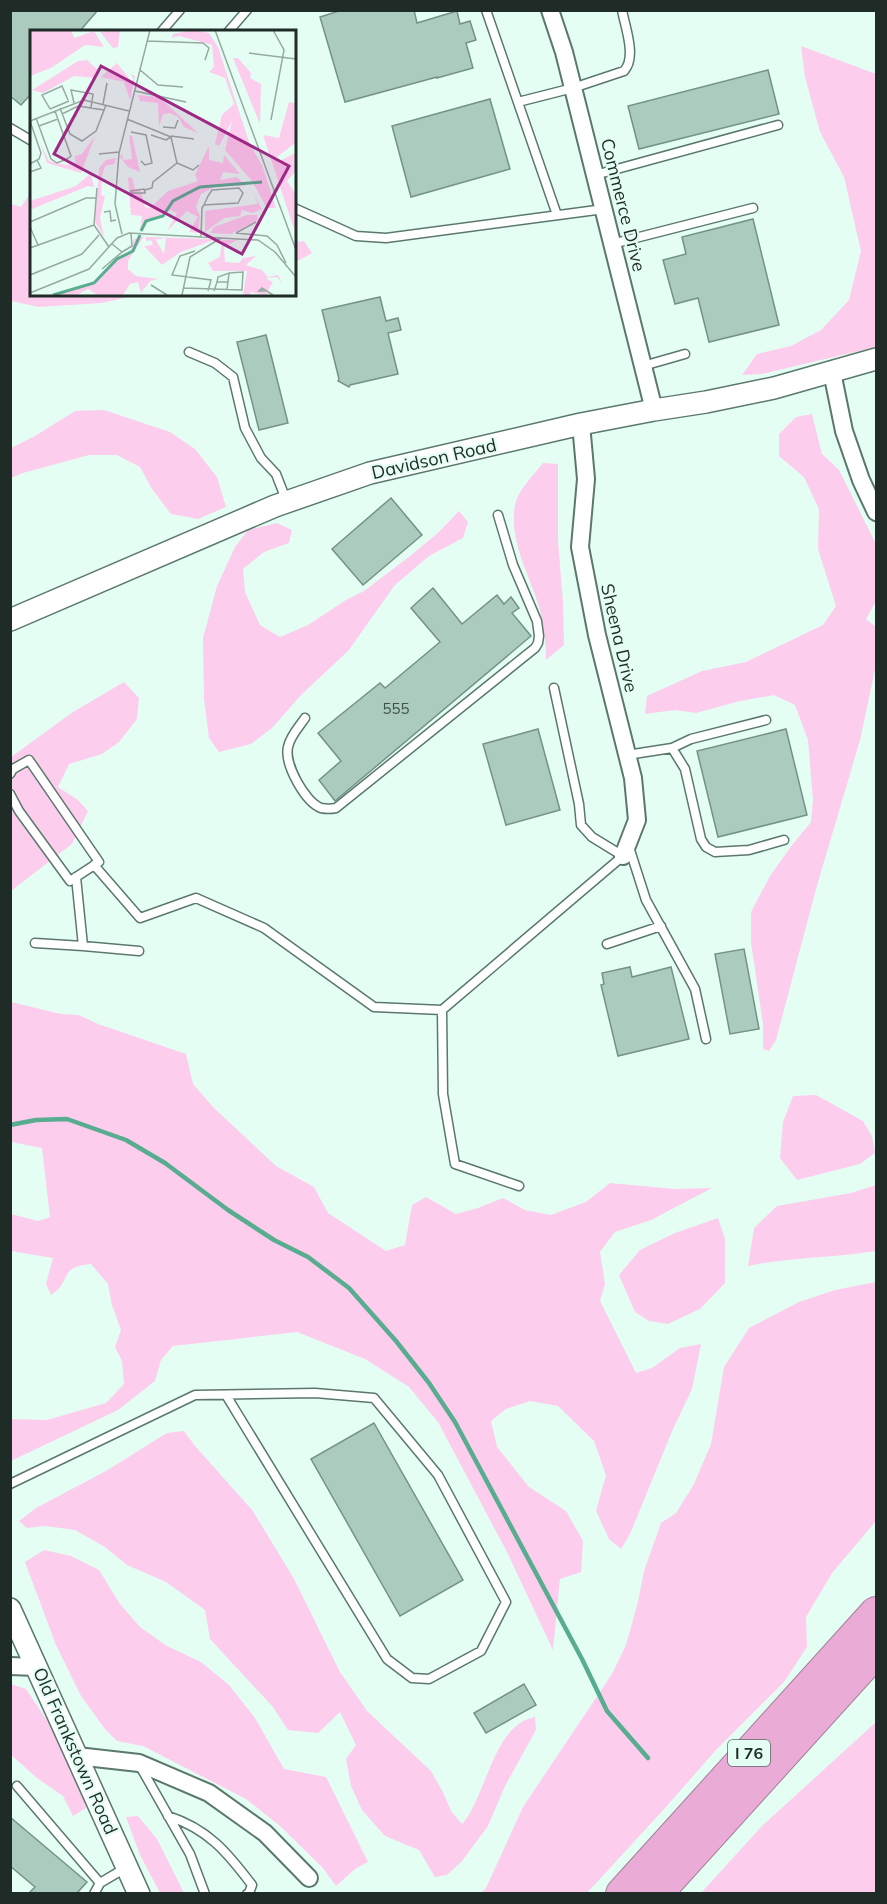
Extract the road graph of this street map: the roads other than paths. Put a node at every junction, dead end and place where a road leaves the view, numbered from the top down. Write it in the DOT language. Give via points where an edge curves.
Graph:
graph roads {
  1 [pos="180,10"];
  2 [pos="247,10"];
  3 [pos="486,10"];
  4 [pos="550,10"];
  5 [pos="622,10"];
  6 [pos="163,30"];
  7 [pos="230,30"];
  8 [pos="573,88"];
  9 [pos="518,102"];
  10 [pos="778,125"];
  11 [pos="10,128"];
  12 [pos="30,140"];
  13 [pos="595,176"];
  14 [pos="753,208"];
  15 [pos="296,209"];
  16 [pos="604,209"];
  17 [pos="557,215"];
  18 [pos="612,244"];
  19 [pos="189,352"];
  20 [pos="685,354"];
  21 [pos="876,359"];
  22 [pos="643,366"];
  23 [pos="832,372"];
  24 [pos="654,410"];
  25 [pos="581,424"];
  26 [pos="287,502"];
  27 [pos="876,512"];
  28 [pos="498,515"];
  29 [pos="10,620"];
  30 [pos="554,688"];
  31 [pos="305,718"];
  32 [pos="766,720"];
  33 [pos="672,748"];
  34 [pos="627,755"];
  35 [pos="10,774"];
  36 [pos="10,794"];
  37 [pos="784,840"];
  38 [pos="626,850"];
  39 [pos="94,865"];
  40 [pos="76,877"];
  41 [pos="661,926"];
  42 [pos="35,943"];
  43 [pos="607,944"];
  44 [pos="83,946"];
  45 [pos="139,951"];
  46 [pos="442,1010"];
  47 [pos="706,1039"];
  48 [pos="519,1186"];
  49 [pos="226,1395"];
  50 [pos="10,1484"];
  51 [pos="10,1609"];
  52 [pos="876,1613"];
  53 [pos="876,1651"];
  54 [pos="10,1666"];
  55 [pos="37,1667"];
  56 [pos="76,1756"];
  57 [pos="139,1763"];
  58 [pos="17,1786"];
  59 [pos="168,1815"];
  60 [pos="127,1867"];
  61 [pos="309,1878"];
  62 [pos="100,1883"];
  63 [pos="94,1893"];
  64 [pos="139,1893"];
  65 [pos="205,1893"];
  66 [pos="247,1893"];
  67 [pos="622,1893"];
  68 [pos="656,1893"];
  1 -- 6 [label="lane"];
  2 -- 7 [label="lane"];
  3 -- 9 [label="lane"];
  4 -- 8 [label="street, Commerce Drive"];
  5 -- 8 [label="lane" via="629,66"];
  8 -- 9 [label="lane"];
  8 -- 13 [label="street, Commerce Drive"];
  9 -- 17 [label="lane"];
  10 -- 13 [label="lane"];
  11 -- 12 [label="lane"];
  13 -- 16 [label="street, Commerce Drive"];
  14 -- 18 [label="lane"];
  15 -- 17 [label="lane" via="356,236 386,238"];
  16 -- 17 [label="lane"];
  16 -- 18 [label="street, Commerce Drive"];
  18 -- 22 [label="street, Commerce Drive"];
  19 -- 26 [label="lane" via="215,363 233,377 245,428 261,458 276,474"];
  20 -- 22 [label="lane"];
  21 -- 23 [label="street, Davidson Road"];
  22 -- 24 [label="street, Commerce Drive"];
  23 -- 24 [label="street, Davidson Road" via="774,388"];
  23 -- 27 [label="street" via="844,431"];
  24 -- 25 [label="street, Davidson Road"];
  25 -- 26 [label="street, Davidson Road" via="370,473"];
  25 -- 34 [label="street, Sheena Drive" via="586,479 580,548"];
  26 -- 29 [label="street, Davidson Road"];
  28 -- 31 [label="lane" via="513,565 537,621 539,636 535,648 336,808 321,807 312,801 290,769 288,747"];
  30 -- 38 [label="lane" via="581,825 592,837"];
  32 -- 33 [label="lane" via="691,739"];
  33 -- 34 [label="lane"];
  33 -- 37 [label="lane" via="685,769 706,847 715,852 749,850"];
  34 -- 38 [label="street, Sheena Drive" via="637,820"];
  35 -- 39 [label="lane" via="29,760 99,862"];
  36 -- 40 [label="lane" via="70,881"];
  38 -- 41 [label="lane"];
  38 -- 46 [label="lane"];
  39 -- 40 [label="lane"];
  39 -- 46 [label="lane" via="140,918 196,898 264,928 374,1007"];
  40 -- 44 [label="lane"];
  41 -- 43 [label="lane"];
  41 -- 47 [label="lane" via="695,988"];
  42 -- 44 [label="lane"];
  44 -- 45 [label="lane"];
  46 -- 48 [label="lane" via="443,1094 455,1164"];
  49 -- 49 [label="lane" via="315,1393 374,1398 438,1475 506,1602 481,1651 429,1679 412,1678 387,1659"];
  49 -- 50 [label="lane" via="195,1395"];
  51 -- 55 [label="street, Old Frankstown Road"];
  52 -- 67 [label="highway, I 76"];
  53 -- 68 [label="highway, I 76"];
  54 -- 55 [label="street"];
  55 -- 56 [label="street, Old Frankstown Road"];
  56 -- 57 [label="street"];
  56 -- 60 [label="street, Old Frankstown Road"];
  57 -- 59 [label="lane"];
  57 -- 61 [label="street" via="209,1793 265,1833"];
  58 -- 62 [label="lane"];
  59 -- 65 [label="lane" via="190,1854"];
  59 -- 66 [label="lane" via="200,1829 229,1854 252,1885"];
  60 -- 62 [label="lane"];
  60 -- 64 [label="street, Old Frankstown Road"];
  62 -- 63 [label="lane"];
}
